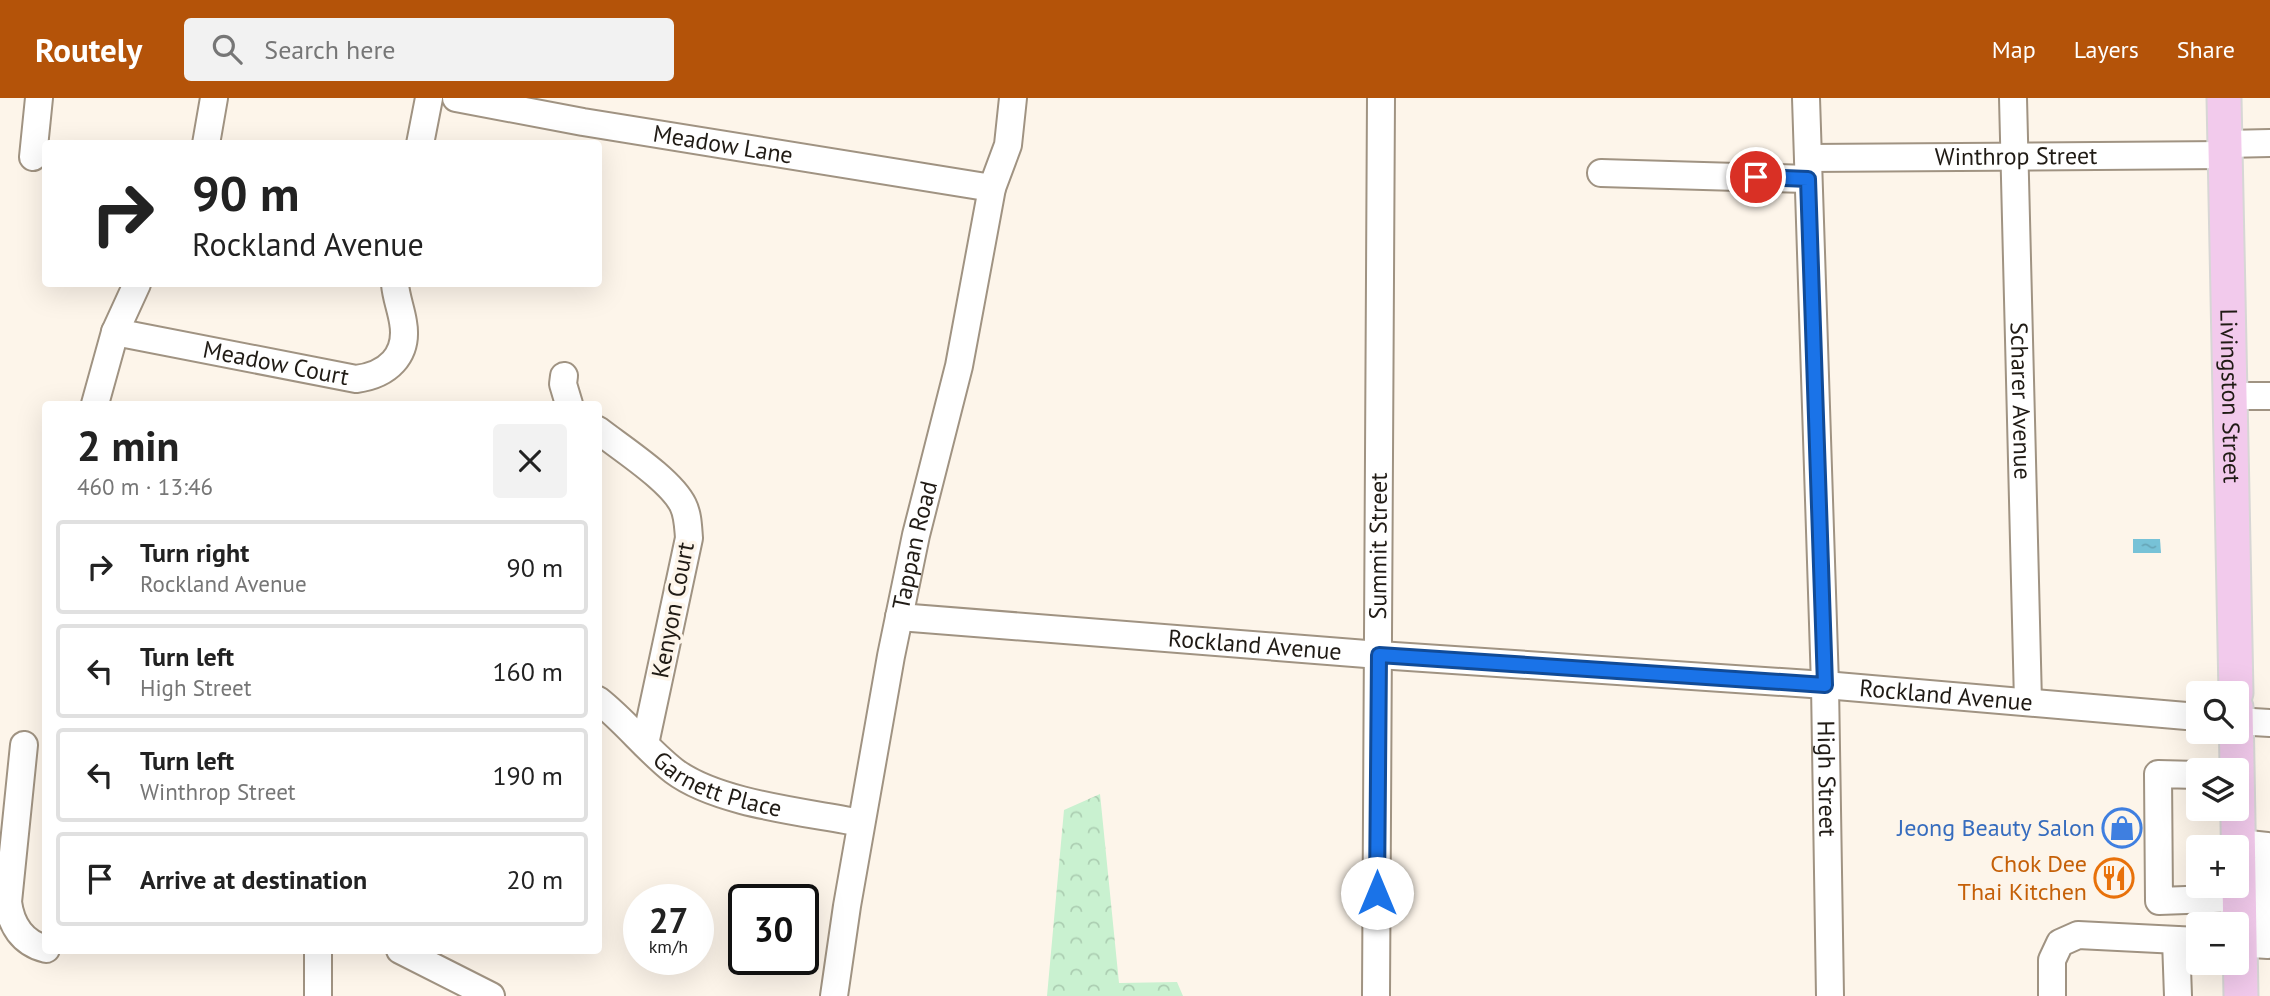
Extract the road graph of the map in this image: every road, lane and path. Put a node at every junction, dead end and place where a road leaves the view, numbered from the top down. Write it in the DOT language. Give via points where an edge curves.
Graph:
graph roads {
  1 [pos="39,98"];
  2 [pos="214,98"];
  3 [pos="429,98"];
  4 [pos="456,98"];
  5 [pos="1013,98"];
  6 [pos="1381,98"];
  7 [pos="1806,98"];
  8 [pos="2013,98"];
  9 [pos="2224,98"];
  10 [pos="207,140"];
  11 [pos="421,140"];
  12 [pos="2270,143"];
  13 [pos="2226,150"];
  14 [pos="2015,155"];
  15 [pos="33,157"];
  16 [pos="1808,168"];
  17 [pos="1601,173"];
  18 [pos="992,188"];
  19 [pos="135,287"];
  20 [pos="396,287"];
  21 [pos="115,332"];
  22 [pos="564,376"];
  23 [pos="2229,396"];
  24 [pos="2270,396"];
  25 [pos="96,401"];
  26 [pos="568,401"];
  27 [pos="602,433"];
  28 [pos="899,617"];
  29 [pos="1379,655"];
  30 [pos="2236,681"];
  31 [pos="1825,685"];
  32 [pos="2028,702"];
  33 [pos="602,703"];
  34 [pos="2186,716"];
  35 [pos="2249,722"];
  36 [pos="2270,723"];
  37 [pos="645,744"];
  38 [pos="24,745"];
  39 [pos="2186,775"];
  40 [pos="2249,810"];
  41 [pos="861,823"];
  42 [pos="2261,845"];
  43 [pos="2249,875"];
  44 [pos="2240,898"];
  45 [pos="2186,940"];
  46 [pos="2254,944"];
  47 [pos="2186,946"];
  48 [pos="42,947"];
  49 [pos="318,954"];
  50 [pos="408,954"];
  51 [pos="318,996"];
  52 [pos="491,996"];
  53 [pos="834,996"];
  54 [pos="1376,996"];
  55 [pos="1830,996"];
  56 [pos="2052,996"];
  57 [pos="2178,996"];
  58 [pos="2241,996"];
  1 -- 15 [label="street"];
  2 -- 10 [label="street"];
  3 -- 11 [label="street"];
  4 -- 18 [label="street, Meadow Lane"];
  5 -- 18 [label="street, Tappan Road" via="1008,145"];
  6 -- 29 [label="street, Summit Street"];
  7 -- 16 [label="street, High Street"];
  8 -- 14 [label="street, Scharer Avenue"];
  9 -- 13 [label="main road, Livingston Street"];
  12 -- 13 [label="street, Winthrop Street"];
  13 -- 14 [label="street, Winthrop Street"];
  13 -- 23 [label="main road, Livingston Street"];
  14 -- 16 [label="street, Winthrop Street"];
  14 -- 32 [label="street, Scharer Avenue"];
  16 -- 17 [label="street, Winthrop Street"];
  16 -- 31 [label="street, High Street"];
  18 -- 28 [label="street, Tappan Road" via="959,366"];
  19 -- 21 [label="street"];
  20 -- 21 [label="street, Meadow Court" via="405,334 402,348 394,362 371,377 356,379"];
  21 -- 25 [label="street"];
  22 -- 26 [label="street"];
  23 -- 24 [label="street"];
  23 -- 30 [label="main road, Livingston Street"];
  27 -- 37 [label="street, Kenyon Court" via="671,488 688,520 689,538"];
  28 -- 29 [label="street, Rockland Avenue"];
  28 -- 41 [label="street, Tappan Road"];
  29 -- 31 [label="street, Rockland Avenue"];
  29 -- 54 [label="street, Summit Street"];
  31 -- 32 [label="street, Rockland Avenue"];
  31 -- 55 [label="street, High Street"];
  32 -- 34 [label="street, Rockland Avenue"];
  33 -- 37 [label="street, Garnett Place"];
  35 -- 36 [label="street"];
  37 -- 41 [label="street, Garnett Place" via="675,772 726,796"];
  38 -- 48 [label="street" via="8,902 17,930 28,942"];
  39 -- 44 [label="street" via="2158,775 2159,901"];
  40 -- 42 [label="main road"];
  41 -- 53 [label="street, Tappan Road"];
  42 -- 43 [label="main road"];
  42 -- 46 [label="street"];
  44 -- 46 [label="main road"];
  45 -- 56 [label="street" via="2078,935 2060,943 2052,960"];
  46 -- 58 [label="main road"];
  47 -- 57 [label="street"];
  49 -- 51 [label="street"];
  50 -- 52 [label="street"];
}
